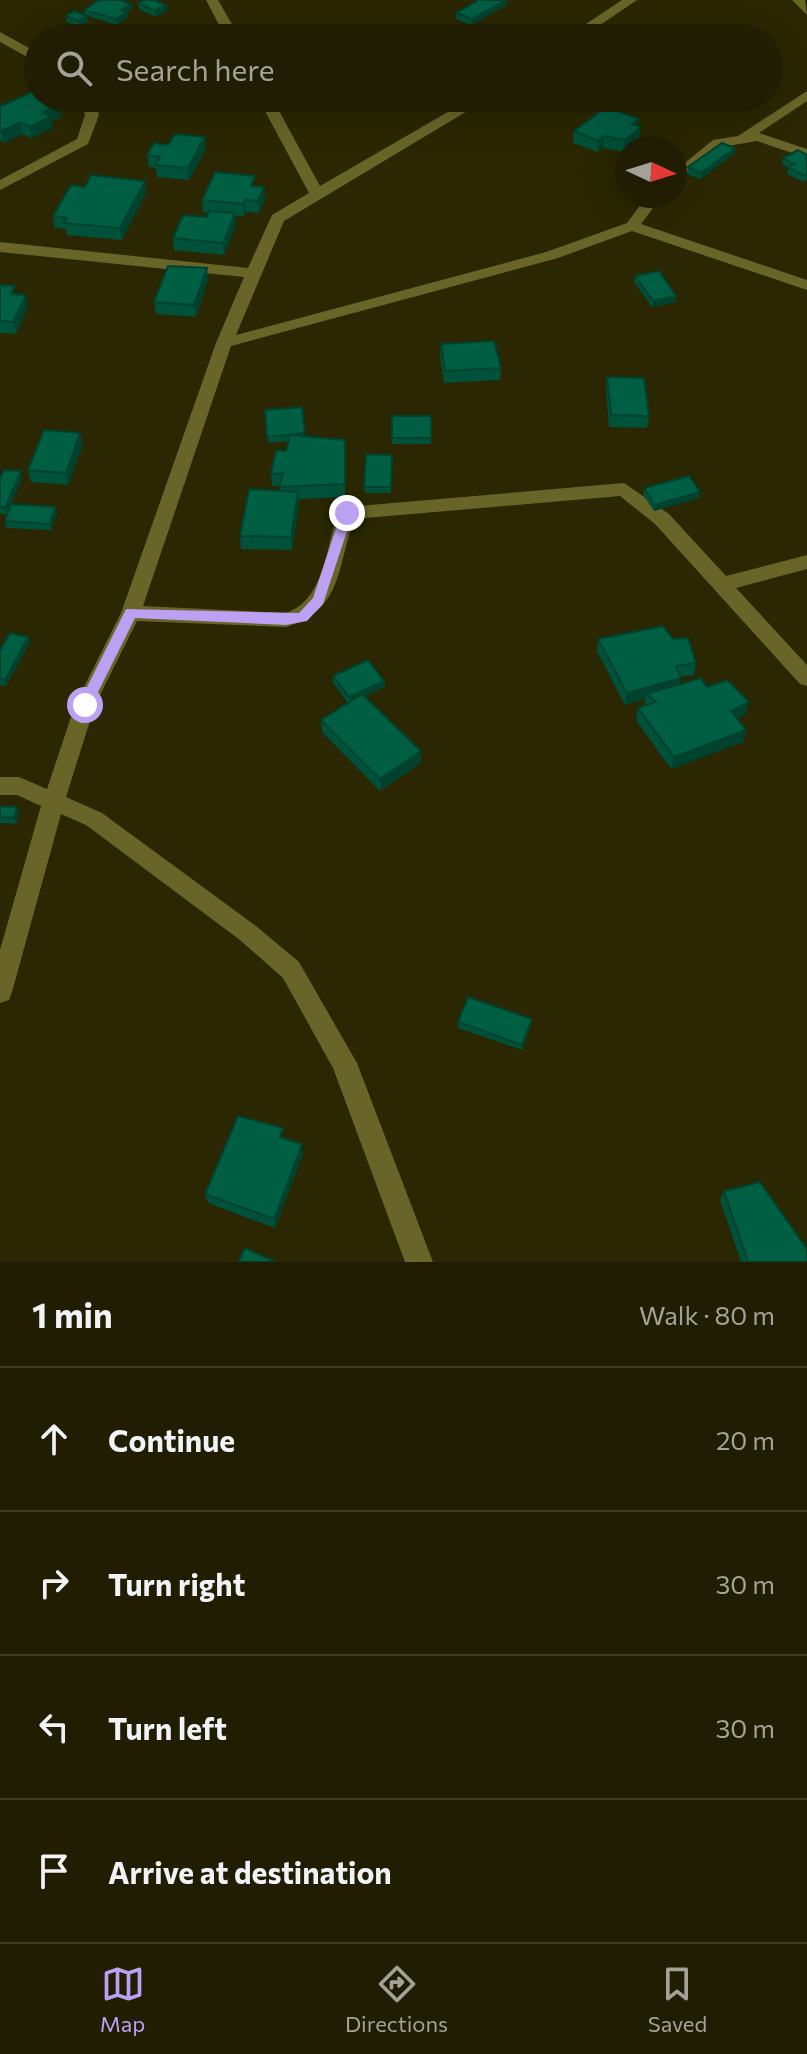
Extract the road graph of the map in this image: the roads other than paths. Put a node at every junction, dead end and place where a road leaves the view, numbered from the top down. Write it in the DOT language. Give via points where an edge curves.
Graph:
graph roads {
  1 [pos="212,0"];
  2 [pos="631,0"];
  3 [pos="798,0"];
  4 [pos="807,11"];
  5 [pos="225,24"];
  6 [pos="594,24"];
  7 [pos="0,36"];
  8 [pos="24,51"];
  9 [pos="807,95"];
  10 [pos="783,111"];
  11 [pos="91,112"];
  12 [pos="273,112"];
  13 [pos="459,112"];
  14 [pos="782,112"];
  15 [pos="744,137"];
  16 [pos="807,154"];
  17 [pos="687,168"];
  18 [pos="0,186"];
  19 [pos="318,196"];
  20 [pos="646,208"];
  21 [pos="632,226"];
  22 [pos="0,247"];
  23 [pos="254,273"];
  24 [pos="807,285"];
  25 [pos="224,343"];
  26 [pos="807,562"];
  27 [pos="724,584"];
  28 [pos="131,613"];
  29 [pos="807,678"];
  30 [pos="0,786"];
  31 [pos="54,800"];
  32 [pos="0,992"];
  33 [pos="419,1262"];
  1 -- 5 [label="street"];
  2 -- 6 [label="street"];
  3 -- 4 [label="street"];
  7 -- 8 [label="street"];
  9 -- 10 [label="street"];
  11 -- 18 [label="street" via="83,141"];
  12 -- 19 [label="street"];
  13 -- 19 [label="street"];
  14 -- 15 [label="street"];
  16 -- 17 [label="street" via="758,137 718,143"];
  19 -- 23 [label="street" via="277,218"];
  20 -- 21 [label="street"];
  21 -- 24 [label="street"];
  21 -- 25 [label="street" via="552,255"];
  22 -- 23 [label="street"];
  23 -- 25 [label="street"];
  25 -- 28 [label="street"];
  26 -- 27 [label="street"];
  27 -- 28 [label="street" via="662,519 624,489 603,489 347,513 319,600 303,618"];
  27 -- 29 [label="street"];
  28 -- 31 [label="street" via="85,705"];
  30 -- 31 [label="street" via="19,786"];
  31 -- 32 [label="street"];
  31 -- 33 [label="street" via="94,819 291,970 344,1063"];
}
